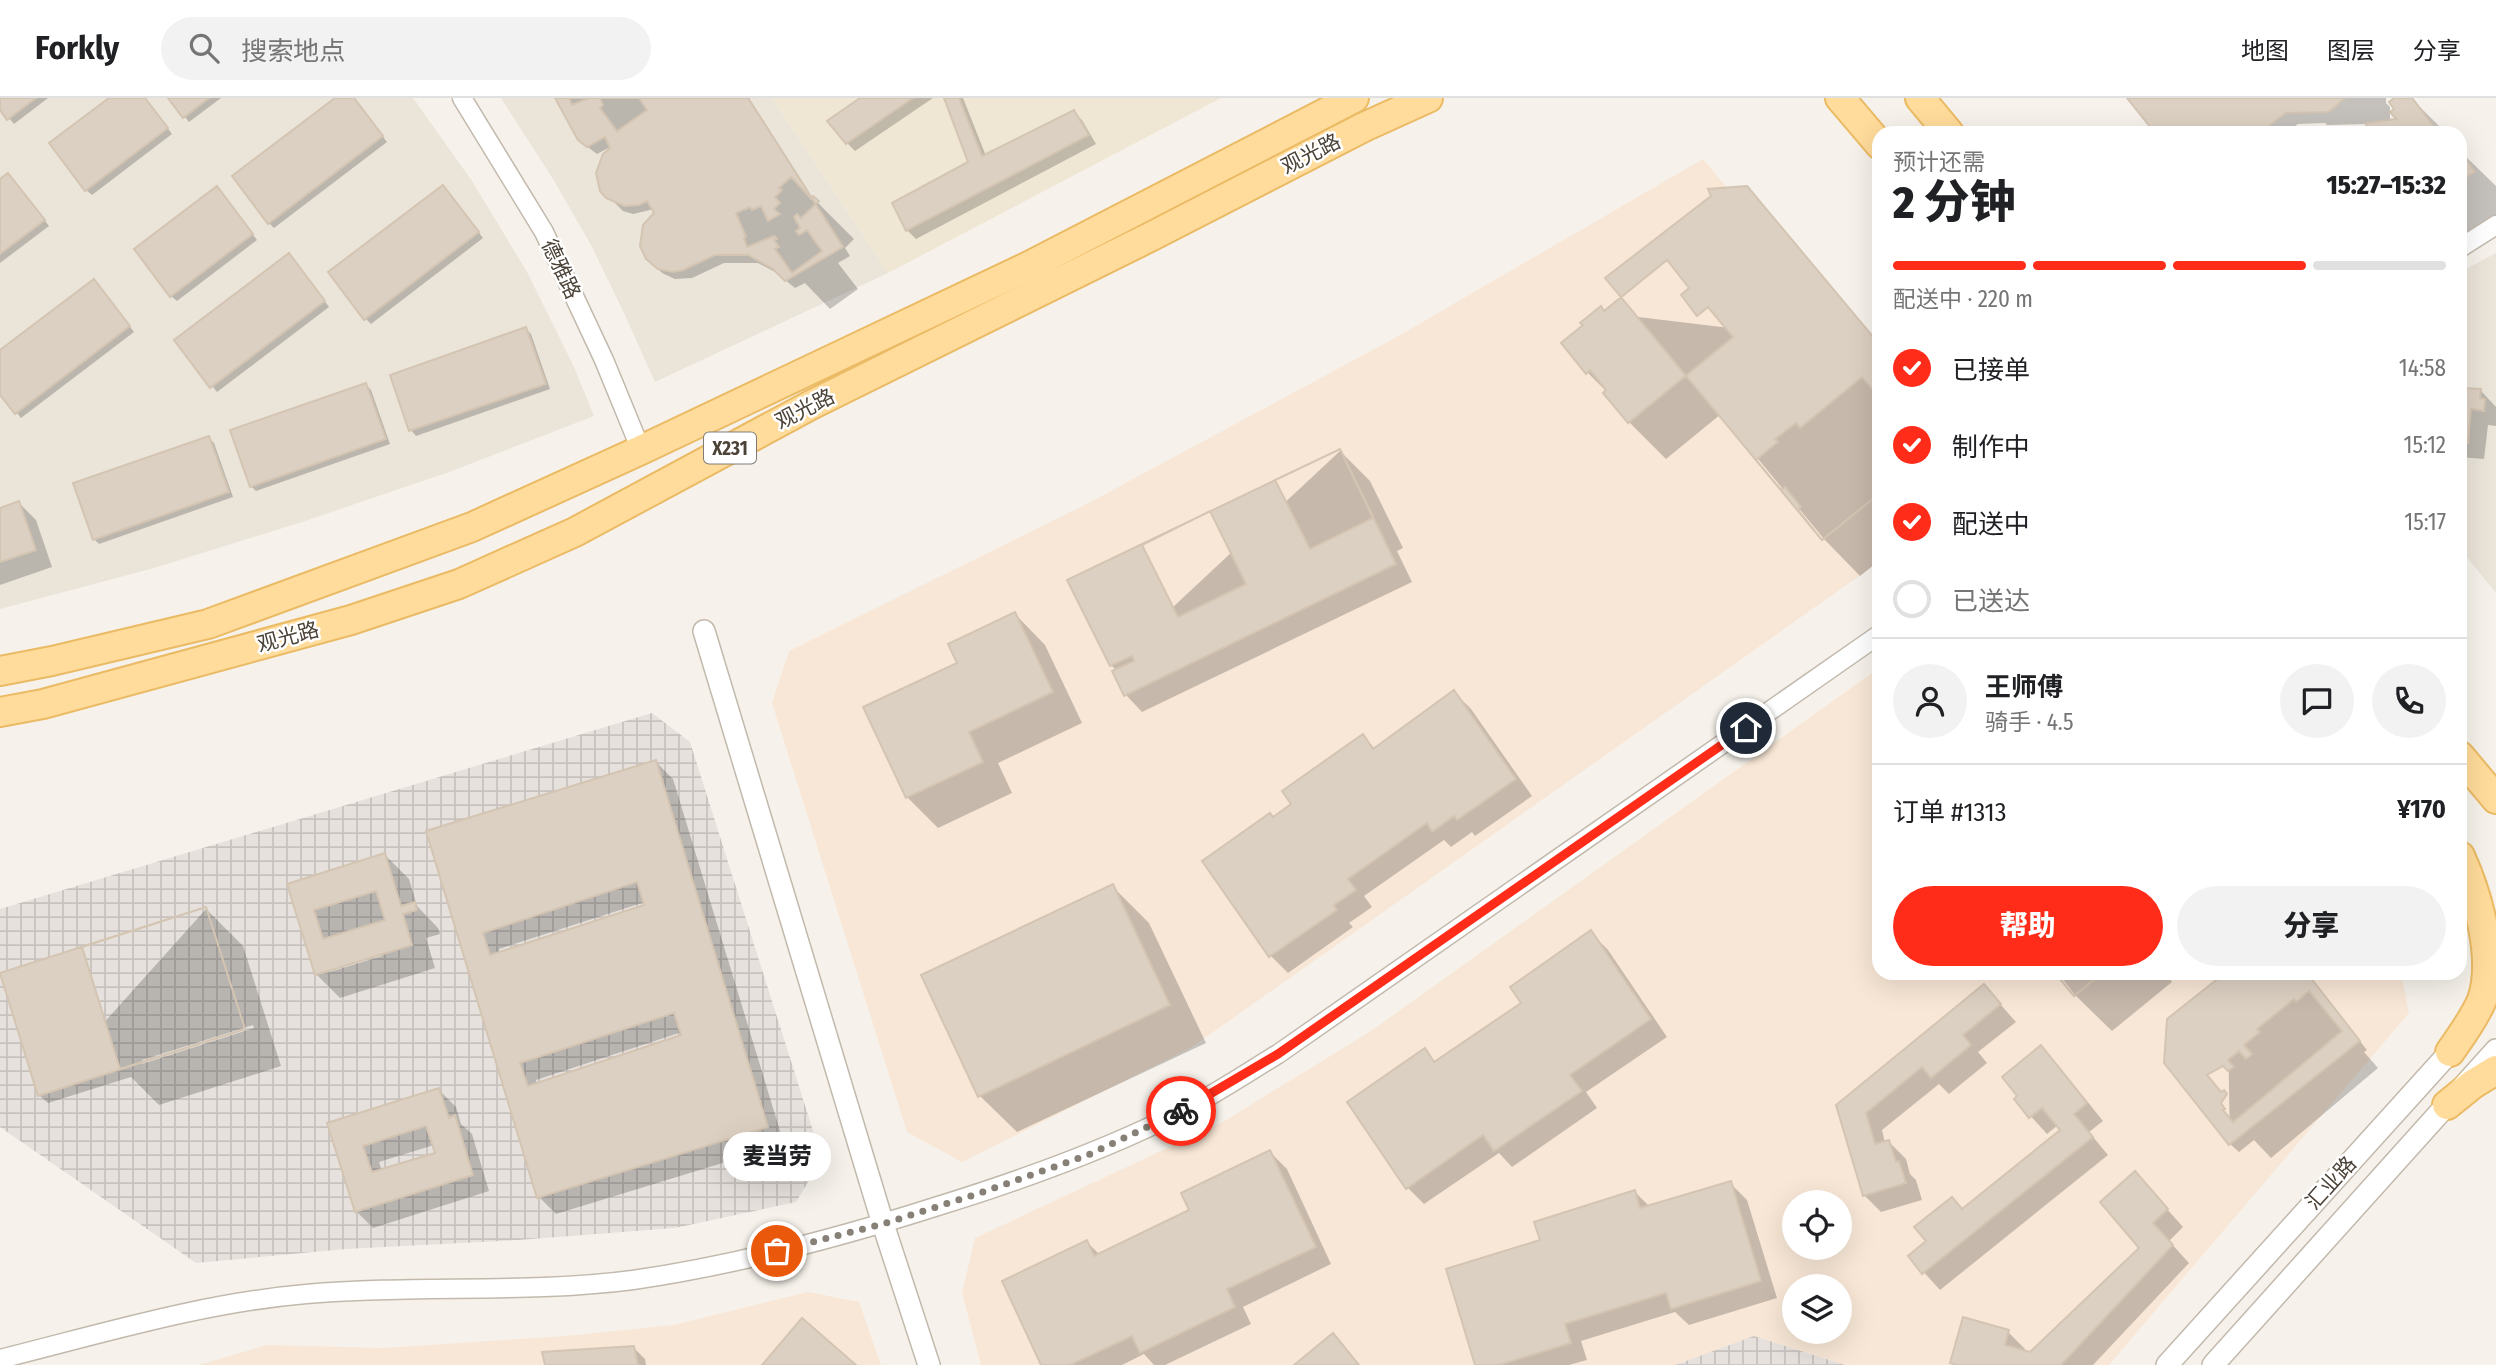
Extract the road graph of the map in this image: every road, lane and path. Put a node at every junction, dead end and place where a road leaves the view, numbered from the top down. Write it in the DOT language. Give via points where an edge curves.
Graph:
graph roads {
  1 [pos="462,98"];
  2 [pos="1354,98"];
  3 [pos="1428,98"];
  4 [pos="1840,98"];
  5 [pos="1922,99"];
  6 [pos="1406,105"];
  7 [pos="1943,126"];
  8 [pos="1872,136"];
  9 [pos="2496,225"];
  10 [pos="2467,244"];
  11 [pos="641,450"];
  12 [pos="704,631"];
  13 [pos="1872,640"];
  14 [pos="0,671"];
  15 [pos="0,712"];
  16 [pos="2467,764"];
  17 [pos="2496,799"];
  18 [pos="2467,859"];
  19 [pos="2467,871"];
  20 [pos="2496,894"];
  21 [pos="2496,1000"];
  22 [pos="2496,1050"];
  23 [pos="2449,1052"];
  24 [pos="2496,1070"];
  25 [pos="2447,1105"];
  26 [pos="883,1224"];
  27 [pos="0,1359"];
  28 [pos="929,1365"];
  29 [pos="2167,1365"];
  30 [pos="2213,1365"];
  1 -- 11 [label="street, 德雅路" via="544,232"];
  2 -- 11 [label="main road, 观光路 / X231" via="1031,265"];
  3 -- 6 [label="main road, 观光路 / X231"];
  4 -- 8 [label="main road"];
  5 -- 7 [label="main road"];
  6 -- 15 [label="main road, 观光路 / X231" via="811,405 575,533 459,584 351,620"];
  9 -- 10 [label="street"];
  11 -- 14 [label="main road, 观光路 / X231" via="472,527 208,624"];
  12 -- 26 [label="street"];
  13 -- 26 [label="street" via="1278,1054 1187,1109 1088,1155"];
  16 -- 17 [label="main road"];
  18 -- 20 [label="main road"];
  19 -- 23 [label="main road" via="2481,916 2487,975 2482,1000"];
  21 -- 23 [label="street, 汇业路"];
  22 -- 25 [label="street, 汇业路"];
  23 -- 29 [label="street, 汇业路"];
  24 -- 25 [label="main road"];
  25 -- 30 [label="street, 汇业路"];
  26 -- 27 [label="street" via="724,1265 630,1280 530,1289 307,1294 230,1304"];
  26 -- 28 [label="street"];
}
